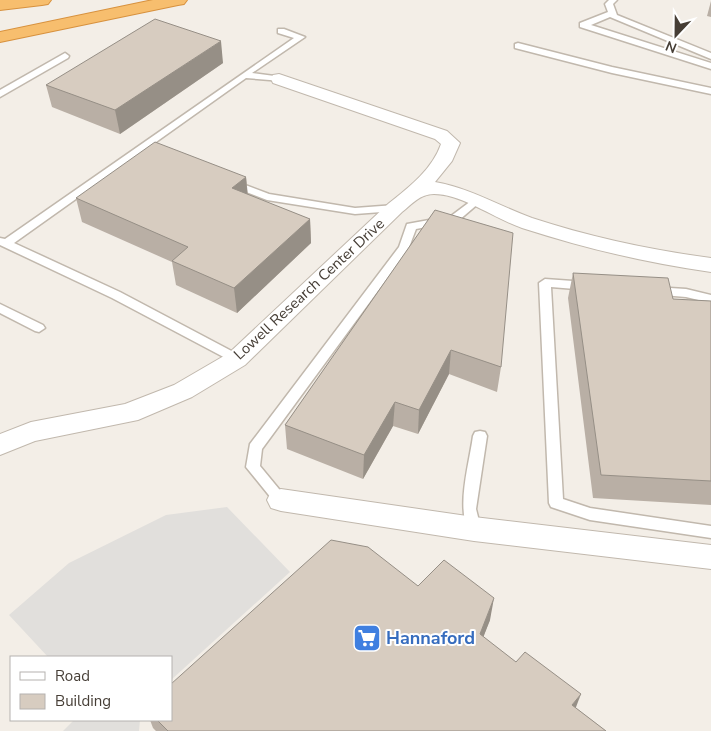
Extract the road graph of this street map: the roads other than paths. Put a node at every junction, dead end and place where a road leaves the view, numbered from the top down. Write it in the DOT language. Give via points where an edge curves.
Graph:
graph roads {
  1 [pos="42,0"];
  2 [pos="178,0"];
  3 [pos="613,0"];
  4 [pos="0,5"];
  5 [pos="612,13"];
  6 [pos="281,32"];
  7 [pos="0,37"];
  8 [pos="518,46"];
  9 [pos="65,56"];
  10 [pos="711,56"];
  11 [pos="711,66"];
  12 [pos="244,75"];
  13 [pos="279,79"];
  14 [pos="711,91"];
  15 [pos="0,94"];
  16 [pos="222,180"];
  17 [pos="416,191"];
  18 [pos="475,201"];
  19 [pos="395,208"];
  20 [pos="3,243"];
  21 [pos="711,265"];
  22 [pos="602,287"];
  23 [pos="639,290"];
  24 [pos="711,299"];
  25 [pos="0,308"];
  26 [pos="39,328"];
  27 [pos="238,359"];
  28 [pos="480,436"];
  29 [pos="0,445"];
  30 [pos="281,500"];
  31 [pos="474,529"];
  32 [pos="711,532"];
  33 [pos="711,557"];
  1 -- 4 [label="highway"];
  2 -- 7 [label="highway"];
  3 -- 5 [label="lane" via="609,4"];
  5 -- 10 [label="lane" via="635,26"];
  5 -- 11 [label="lane" via="583,25"];
  6 -- 12 [label="lane" via="301,37"];
  8 -- 14 [label="lane"];
  9 -- 15 [label="lane"];
  12 -- 13 [label="lane"];
  12 -- 20 [label="lane" via="147,149"];
  13 -- 17 [label="street, Lowell Research Center Drive" via="441,135 451,143 449,153"];
  16 -- 19 [label="lane" via="266,198 355,211"];
  17 -- 18 [label="street" via="434,188"];
  17 -- 19 [label="street, Lowell Research Center Drive"];
  18 -- 21 [label="street" via="519,220 574,237 669,260"];
  18 -- 30 [label="lane" via="454,219 411,226 404,248 255,448 253,467"];
  19 -- 27 [label="street, Lowell Research Center Drive"];
  20 -- 27 [label="lane" via="116,295"];
  22 -- 32 [label="lane" via="545,284 556,503 590,514"];
  23 -- 24 [label="lane" via="686,293"];
  25 -- 26 [label="lane"];
  27 -- 29 [label="street, Lowell Research Center Drive" via="183,392 129,413 31,432"];
  28 -- 31 [label="lane" via="470,509"];
  30 -- 31 [label="street"];
  31 -- 33 [label="street"];
}
